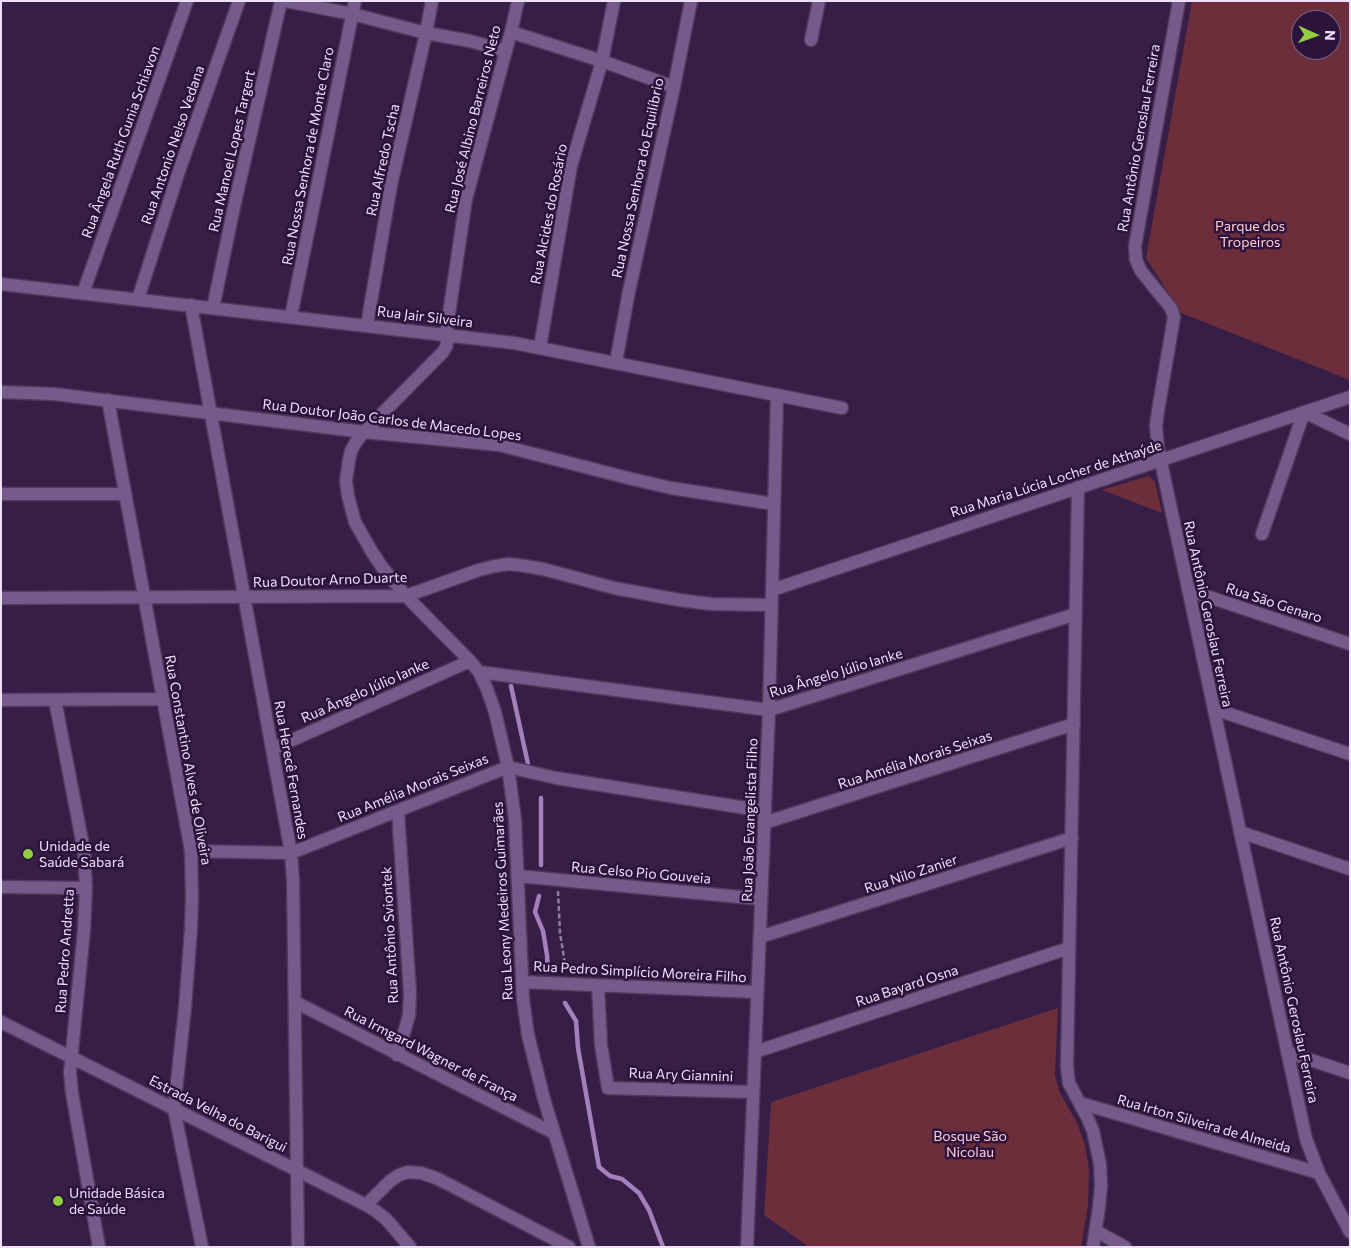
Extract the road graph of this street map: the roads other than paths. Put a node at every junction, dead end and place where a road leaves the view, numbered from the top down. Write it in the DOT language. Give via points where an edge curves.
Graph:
graph roads {
  1 [pos="187,1"];
  2 [pos="239,1"];
  3 [pos="281,1"];
  4 [pos="286,1"];
  5 [pos="355,1"];
  6 [pos="432,1"];
  7 [pos="518,1"];
  8 [pos="614,1"];
  9 [pos="691,1"];
  10 [pos="818,1"];
  11 [pos="1179,1"];
  12 [pos="352,14"];
  13 [pos="511,32"];
  14 [pos="426,33"];
  15 [pos="811,40"];
  16 [pos="506,51"];
  17 [pos="602,60"];
  18 [pos="674,87"];
  19 [pos="1,284"];
  20 [pos="83,293"];
  21 [pos="138,299"];
  22 [pos="191,305"];
  23 [pos="213,308"];
  24 [pos="291,316"];
  25 [pos="367,325"];
  26 [pos="446,334"];
  27 [pos="540,347"];
  28 [pos="616,362"];
  29 [pos="1,392"];
  30 [pos="777,395"];
  31 [pos="1350,398"];
  32 [pos="108,400"];
  33 [pos="842,408"];
  34 [pos="1304,412"];
  35 [pos="211,413"];
  36 [pos="364,432"];
  37 [pos="1350,434"];
  38 [pos="1160,460"];
  39 [pos="1078,487"];
  40 [pos="1,494"];
  41 [pos="125,494"];
  42 [pos="774,504"];
  43 [pos="1262,534"];
  44 [pos="772,590"];
  45 [pos="1188,590"];
  46 [pos="406,596"];
  47 [pos="144,597"];
  48 [pos="245,597"];
  49 [pos="1,598"];
  50 [pos="772,605"];
  51 [pos="1076,614"];
  52 [pos="1350,644"];
  53 [pos="470,661"];
  54 [pos="479,672"];
  55 [pos="1,700"];
  56 [pos="55,700"];
  57 [pos="163,700"];
  58 [pos="1214,709"];
  59 [pos="769,710"];
  60 [pos="1074,724"];
  61 [pos="272,748"];
  62 [pos="1350,754"];
  63 [pos="508,767"];
  64 [pos="398,811"];
  65 [pos="765,817"];
  66 [pos="1240,832"];
  67 [pos="1072,838"];
  68 [pos="191,851"];
  69 [pos="291,853"];
  70 [pos="1350,869"];
  71 [pos="518,876"];
  72 [pos="1,887"];
  73 [pos="86,888"];
  74 [pos="761,899"];
  75 [pos="760,937"];
  76 [pos="1070,948"];
  77 [pos="522,982"];
  78 [pos="598,986"];
  79 [pos="758,992"];
  80 [pos="295,1002"];
  81 [pos="1,1022"];
  82 [pos="755,1052"];
  83 [pos="1287,1052"];
  84 [pos="397,1055"];
  85 [pos="71,1057"];
  86 [pos="1350,1073"];
  87 [pos="753,1092"];
  88 [pos="1080,1103"];
  89 [pos="174,1109"];
  90 [pos="554,1132"];
  91 [pos="296,1170"];
  92 [pos="1319,1173"];
  93 [pos="366,1205"];
  94 [pos="393,1227"];
  95 [pos="1096,1231"];
  96 [pos="1350,1232"];
  97 [pos="99,1247"];
  98 [pos="202,1247"];
  99 [pos="298,1247"];
  100 [pos="399,1247"];
  101 [pos="410,1247"];
  102 [pos="569,1247"];
  103 [pos="589,1247"];
  104 [pos="747,1247"];
  105 [pos="1093,1247"];
  106 [pos="1125,1247"];
  1 -- 20 [label="street, Rua Ângela Ruth Gunia Schiavon"];
  2 -- 21 [label="street, Rua Antonio Nelso Vedana"];
  3 -- 23 [label="street, Rua Manoel Lopes Targert"];
  4 -- 12 [label="street"];
  5 -- 12 [label="street, Rua Nossa Senhora de Monte Claro"];
  6 -- 14 [label="street, Rua Alfredo Tscha"];
  7 -- 13 [label="street, Rua José Albino Barreiros Neto"];
  8 -- 17 [label="street, Rua Alcides do Rosário"];
  9 -- 18 [label="street, Rua Nossa Senhora do Equilíbrio"];
  10 -- 15 [label="street"];
  11 -- 38 [label="street, Rua Antônio Geroslau Ferreira" via="1135,246 1140,271 1171,308 1174,317 1156,426"];
  12 -- 14 [label="street"];
  12 -- 24 [label="street, Rua Nossa Senhora de Monte Claro"];
  13 -- 16 [label="street, Rua José Albino Barreiros Neto"];
  13 -- 17 [label="street"];
  14 -- 16 [label="street"];
  14 -- 25 [label="street, Rua Alfredo Tscha" via="391,185"];
  16 -- 26 [label="street, Rua José Albino Barreiros Neto" via="466,199"];
  17 -- 18 [label="street"];
  17 -- 27 [label="street, Rua Alcides do Rosário" via="571,166"];
  18 -- 28 [label="street, Rua Nossa Senhora do Equilíbrio"];
  19 -- 20 [label="street, Rua Jair Silveira"];
  20 -- 21 [label="street, Rua Jair Silveira"];
  21 -- 22 [label="street, Rua Jair Silveira"];
  22 -- 23 [label="street, Rua Jair Silveira"];
  22 -- 35 [label="street, Rua Herecê Fernandes"];
  23 -- 24 [label="street, Rua Jair Silveira"];
  24 -- 25 [label="street, Rua Jair Silveira"];
  25 -- 26 [label="street, Rua Jair Silveira"];
  26 -- 27 [label="street, Rua Jair Silveira"];
  26 -- 36 [label="street, Rua Leony Medeiros Guimarães" via="443,352"];
  27 -- 28 [label="street, Rua Jair Silveira"];
  28 -- 30 [label="street, Rua Jair Silveira"];
  29 -- 32 [label="street, Rua Doutor João Carlos de Macedo Lopes"];
  30 -- 33 [label="street, Rua Jair Silveira"];
  30 -- 42 [label="street, Rua João Evangelista Filho"];
  31 -- 34 [label="street, Rua Maria Lúcia Locher de Athaýde"];
  32 -- 35 [label="street, Rua Doutor João Carlos de Macedo Lopes"];
  32 -- 41 [label="street, Rua Constantino Alves de Oliveira"];
  34 -- 37 [label="street"];
  34 -- 38 [label="street, Rua Maria Lúcia Locher de Athaýde"];
  34 -- 43 [label="street"];
  35 -- 36 [label="street, Rua Doutor João Carlos de Macedo Lopes"];
  35 -- 48 [label="street, Rua Herecê Fernandes"];
  36 -- 42 [label="street, Rua Doutor João Carlos de Macedo Lopes" via="499,445 671,488"];
  36 -- 46 [label="street, Rua Leony Medeiros Guimarães" via="351,451 347,470 351,510 372,552"];
  38 -- 39 [label="street, Rua Maria Lúcia Locher de Athaýde"];
  38 -- 45 [label="street, Rua Antônio Geroslau Ferreira"];
  39 -- 44 [label="street, Rua Maria Lúcia Locher de Athaýde"];
  39 -- 51 [label="street"];
  40 -- 41 [label="street"];
  41 -- 47 [label="street, Rua Constantino Alves de Oliveira"];
  42 -- 44 [label="street, Rua João Evangelista Filho"];
  44 -- 50 [label="street, Rua João Evangelista Filho"];
  45 -- 52 [label="street, Rua São Genaro"];
  45 -- 58 [label="street, Rua Antônio Geroslau Ferreira"];
  46 -- 48 [label="street, Rua Doutor Arno Duarte"];
  46 -- 50 [label="street, Rua Doutor Arno Duarte" via="479,570 509,564 679,600"];
  46 -- 53 [label="street, Rua Leony Medeiros Guimarães"];
  47 -- 48 [label="street, Rua Doutor Arno Duarte"];
  47 -- 49 [label="street, Rua Doutor Arno Duarte"];
  47 -- 57 [label="street, Rua Constantino Alves de Oliveira"];
  48 -- 61 [label="street, Rua Herecê Fernandes"];
  50 -- 59 [label="street, Rua João Evangelista Filho"];
  51 -- 59 [label="street, Rua Ângelo Júlio Ianke"];
  51 -- 60 [label="street"];
  53 -- 54 [label="street, Rua Leony Medeiros Guimarães"];
  53 -- 61 [label="street, Rua Ângelo Júlio Ianke"];
  54 -- 59 [label="street, Rua Ângelo Júlio Ianke"];
  54 -- 63 [label="street, Rua Leony Medeiros Guimarães" via="495,712"];
  55 -- 56 [label="street"];
  56 -- 57 [label="street"];
  56 -- 73 [label="street, Rua Pedro Andretta" via="84,851"];
  57 -- 68 [label="street, Rua Constantino Alves de Oliveira"];
  58 -- 62 [label="street"];
  58 -- 66 [label="street, Rua Antônio Geroslau Ferreira"];
  59 -- 65 [label="street, Rua João Evangelista Filho"];
  60 -- 65 [label="street, Rua Amélia Morais Seixas"];
  60 -- 67 [label="street"];
  61 -- 69 [label="street, Rua Herecê Fernandes"];
  63 -- 64 [label="street, Rua Amélia Morais Seixas"];
  63 -- 65 [label="street, Rua Amélia Morais Seixas"];
  63 -- 71 [label="street, Rua Leony Medeiros Guimarães"];
  64 -- 69 [label="street, Rua Amélia Morais Seixas"];
  64 -- 84 [label="street, Rua Antônio Sviontek" via="410,993 409,1015"];
  65 -- 74 [label="street, Rua João Evangelista Filho"];
  66 -- 70 [label="street"];
  66 -- 83 [label="street, Rua Antônio Geroslau Ferreira"];
  67 -- 75 [label="street, Rua Nilo Zanier"];
  67 -- 76 [label="street"];
  68 -- 69 [label="street, Rua Amélia Morais Seixas"];
  68 -- 89 [label="street, Rua Constantino Alves de Oliveira" via="191,929"];
  69 -- 80 [label="street, Rua Herecê Fernandes"];
  71 -- 74 [label="street, Rua Celso Pio Gouveia"];
  71 -- 77 [label="street, Rua Leony Medeiros Guimarães"];
  72 -- 73 [label="street"];
  73 -- 85 [label="street, Rua Pedro Andretta"];
  74 -- 75 [label="street, Rua João Evangelista Filho"];
  75 -- 79 [label="street, Rua João Evangelista Filho"];
  76 -- 82 [label="street, Rua Bayard Osna"];
  76 -- 88 [label="street" via="1068,1075"];
  77 -- 78 [label="street, Rua Pedro Simplício Moreira Filho"];
  77 -- 90 [label="street, Rua Leony Medeiros Guimarães" via="528,1035"];
  78 -- 79 [label="street, Rua Pedro Simplício Moreira Filho"];
  78 -- 87 [label="street, Rua Ary Giannini" via="601,1045 608,1088"];
  79 -- 82 [label="street, Rua João Evangelista Filho"];
  80 -- 84 [label="street, Rua Irmgard Wagner de França"];
  80 -- 91 [label="street, Rua Herecê Fernandes"];
  81 -- 85 [label="street, Estrada Velha do Barigui"];
  82 -- 87 [label="street, Rua João Evangelista Filho"];
  83 -- 86 [label="street"];
  83 -- 92 [label="street, Rua Antônio Geroslau Ferreira" via="1306,1139"];
  84 -- 90 [label="street, Rua Irmgard Wagner de França"];
  85 -- 89 [label="street, Estrada Velha do Barigui"];
  85 -- 97 [label="street, Rua Pedro Andretta" via="72,1093"];
  87 -- 104 [label="street, Rua João Evangelista Filho"];
  88 -- 92 [label="street, Rua Irton Silveira de Almeida"];
  88 -- 95 [label="street" via="1093,1131 1100,1164"];
  89 -- 91 [label="street, Estrada Velha do Barigui"];
  89 -- 98 [label="street, Rua Constantino Alves de Oliveira"];
  90 -- 103 [label="street, Rua Leony Medeiros Guimarães"];
  91 -- 93 [label="street, Estrada Velha do Barigui"];
  91 -- 99 [label="street, Rua Herecê Fernandes"];
  92 -- 96 [label="street, Rua Antônio Geroslau Ferreira"];
  93 -- 94 [label="street, Estrada Velha do Barigui"];
  93 -- 102 [label="street" via="390,1180 408,1172 421,1173"];
  94 -- 100 [label="street"];
  94 -- 101 [label="street, Estrada Velha do Barigui"];
  95 -- 105 [label="street"];
  95 -- 106 [label="street"];
}
